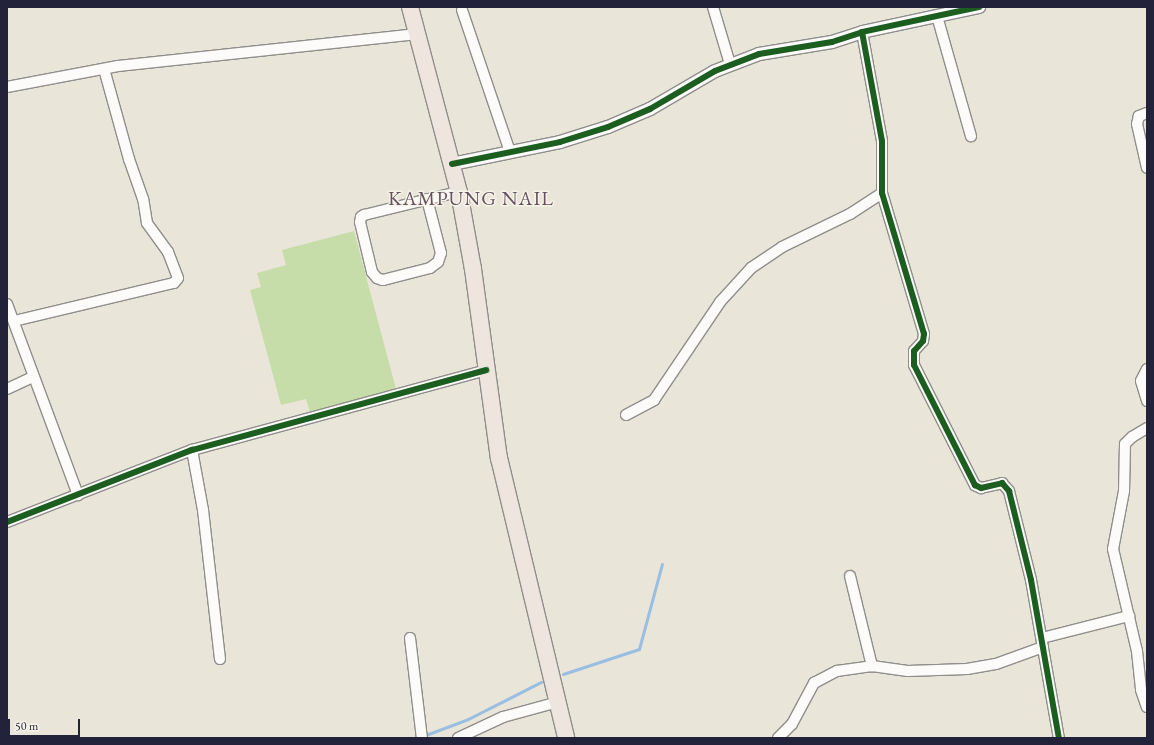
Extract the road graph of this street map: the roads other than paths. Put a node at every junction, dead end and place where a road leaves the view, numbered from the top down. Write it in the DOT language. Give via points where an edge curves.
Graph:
graph roads {
  1 [pos="410,7"];
  2 [pos="713,7"];
  3 [pos="979,7"];
  4 [pos="462,10"];
  5 [pos="937,16"];
  6 [pos="862,32"];
  7 [pos="417,34"];
  8 [pos="730,64"];
  9 [pos="104,69"];
  10 [pos="7,87"];
  11 [pos="1147,113"];
  12 [pos="971,136"];
  13 [pos="510,152"];
  14 [pos="452,164"];
  15 [pos="1147,168"];
  16 [pos="459,192"];
  17 [pos="882,193"];
  18 [pos="427,199"];
  19 [pos="7,304"];
  20 [pos="12,327"];
  21 [pos="1147,369"];
  22 [pos="486,370"];
  23 [pos="32,375"];
  24 [pos="7,388"];
  25 [pos="1147,401"];
  26 [pos="626,415"];
  27 [pos="1147,428"];
  28 [pos="192,450"];
  29 [pos="78,495"];
  30 [pos="7,522"];
  31 [pos="850,576"];
  32 [pos="1129,616"];
  33 [pos="410,638"];
  34 [pos="1043,643"];
  35 [pos="220,659"];
  36 [pos="872,666"];
  37 [pos="558,702"];
  38 [pos="1147,707"];
  39 [pos="421,735"];
  40 [pos="458,738"];
  41 [pos="566,738"];
  42 [pos="778,738"];
  43 [pos="1059,738"];
  1 -- 7 [label="main road"];
  2 -- 8 [label="street"];
  3 -- 5 [label="street"];
  4 -- 13 [label="street"];
  5 -- 6 [label="street"];
  5 -- 12 [label="street"];
  6 -- 8 [label="street" via="832,42 759,54"];
  6 -- 17 [label="street" via="882,141"];
  7 -- 9 [label="street"];
  7 -- 14 [label="main road"];
  8 -- 13 [label="street" via="632,118 560,142"];
  9 -- 10 [label="street"];
  9 -- 20 [label="street" via="129,159 143,198 148,226 168,252 178,278 174,283"];
  11 -- 15 [label="street" via="1139,116 1137,124"];
  13 -- 14 [label="street"];
  14 -- 16 [label="main road"];
  16 -- 18 [label="street"];
  16 -- 22 [label="main road" via="473,269"];
  17 -- 26 [label="street" via="850,214 782,247 751,268 720,302 654,400"];
  17 -- 34 [label="street" via="924,338 913,355 917,373 975,485 981,488 1002,483 1008,487 1032,580"];
  18 -- 18 [label="street" via="361,217 372,272 377,278 384,280 430,268 438,262 441,253"];
  19 -- 20 [label="street"];
  20 -- 23 [label="street"];
  21 -- 25 [label="street" via="1141,381"];
  22 -- 28 [label="street"];
  22 -- 37 [label="main road" via="505,484"];
  23 -- 24 [label="street"];
  23 -- 29 [label="street"];
  27 -- 32 [label="street" via="1125,444 1124,491 1113,548"];
  28 -- 29 [label="street"];
  28 -- 35 [label="street" via="203,510"];
  29 -- 30 [label="street"];
  31 -- 36 [label="street"];
  32 -- 34 [label="street"];
  32 -- 38 [label="street" via="1139,661 1141,690"];
  33 -- 39 [label="street"];
  34 -- 36 [label="street" via="996,664 967,670 908,671"];
  34 -- 43 [label="street"];
  36 -- 42 [label="street" via="837,671 818,680 792,724"];
  37 -- 40 [label="street" via="503,717"];
  37 -- 41 [label="main road"];
}
